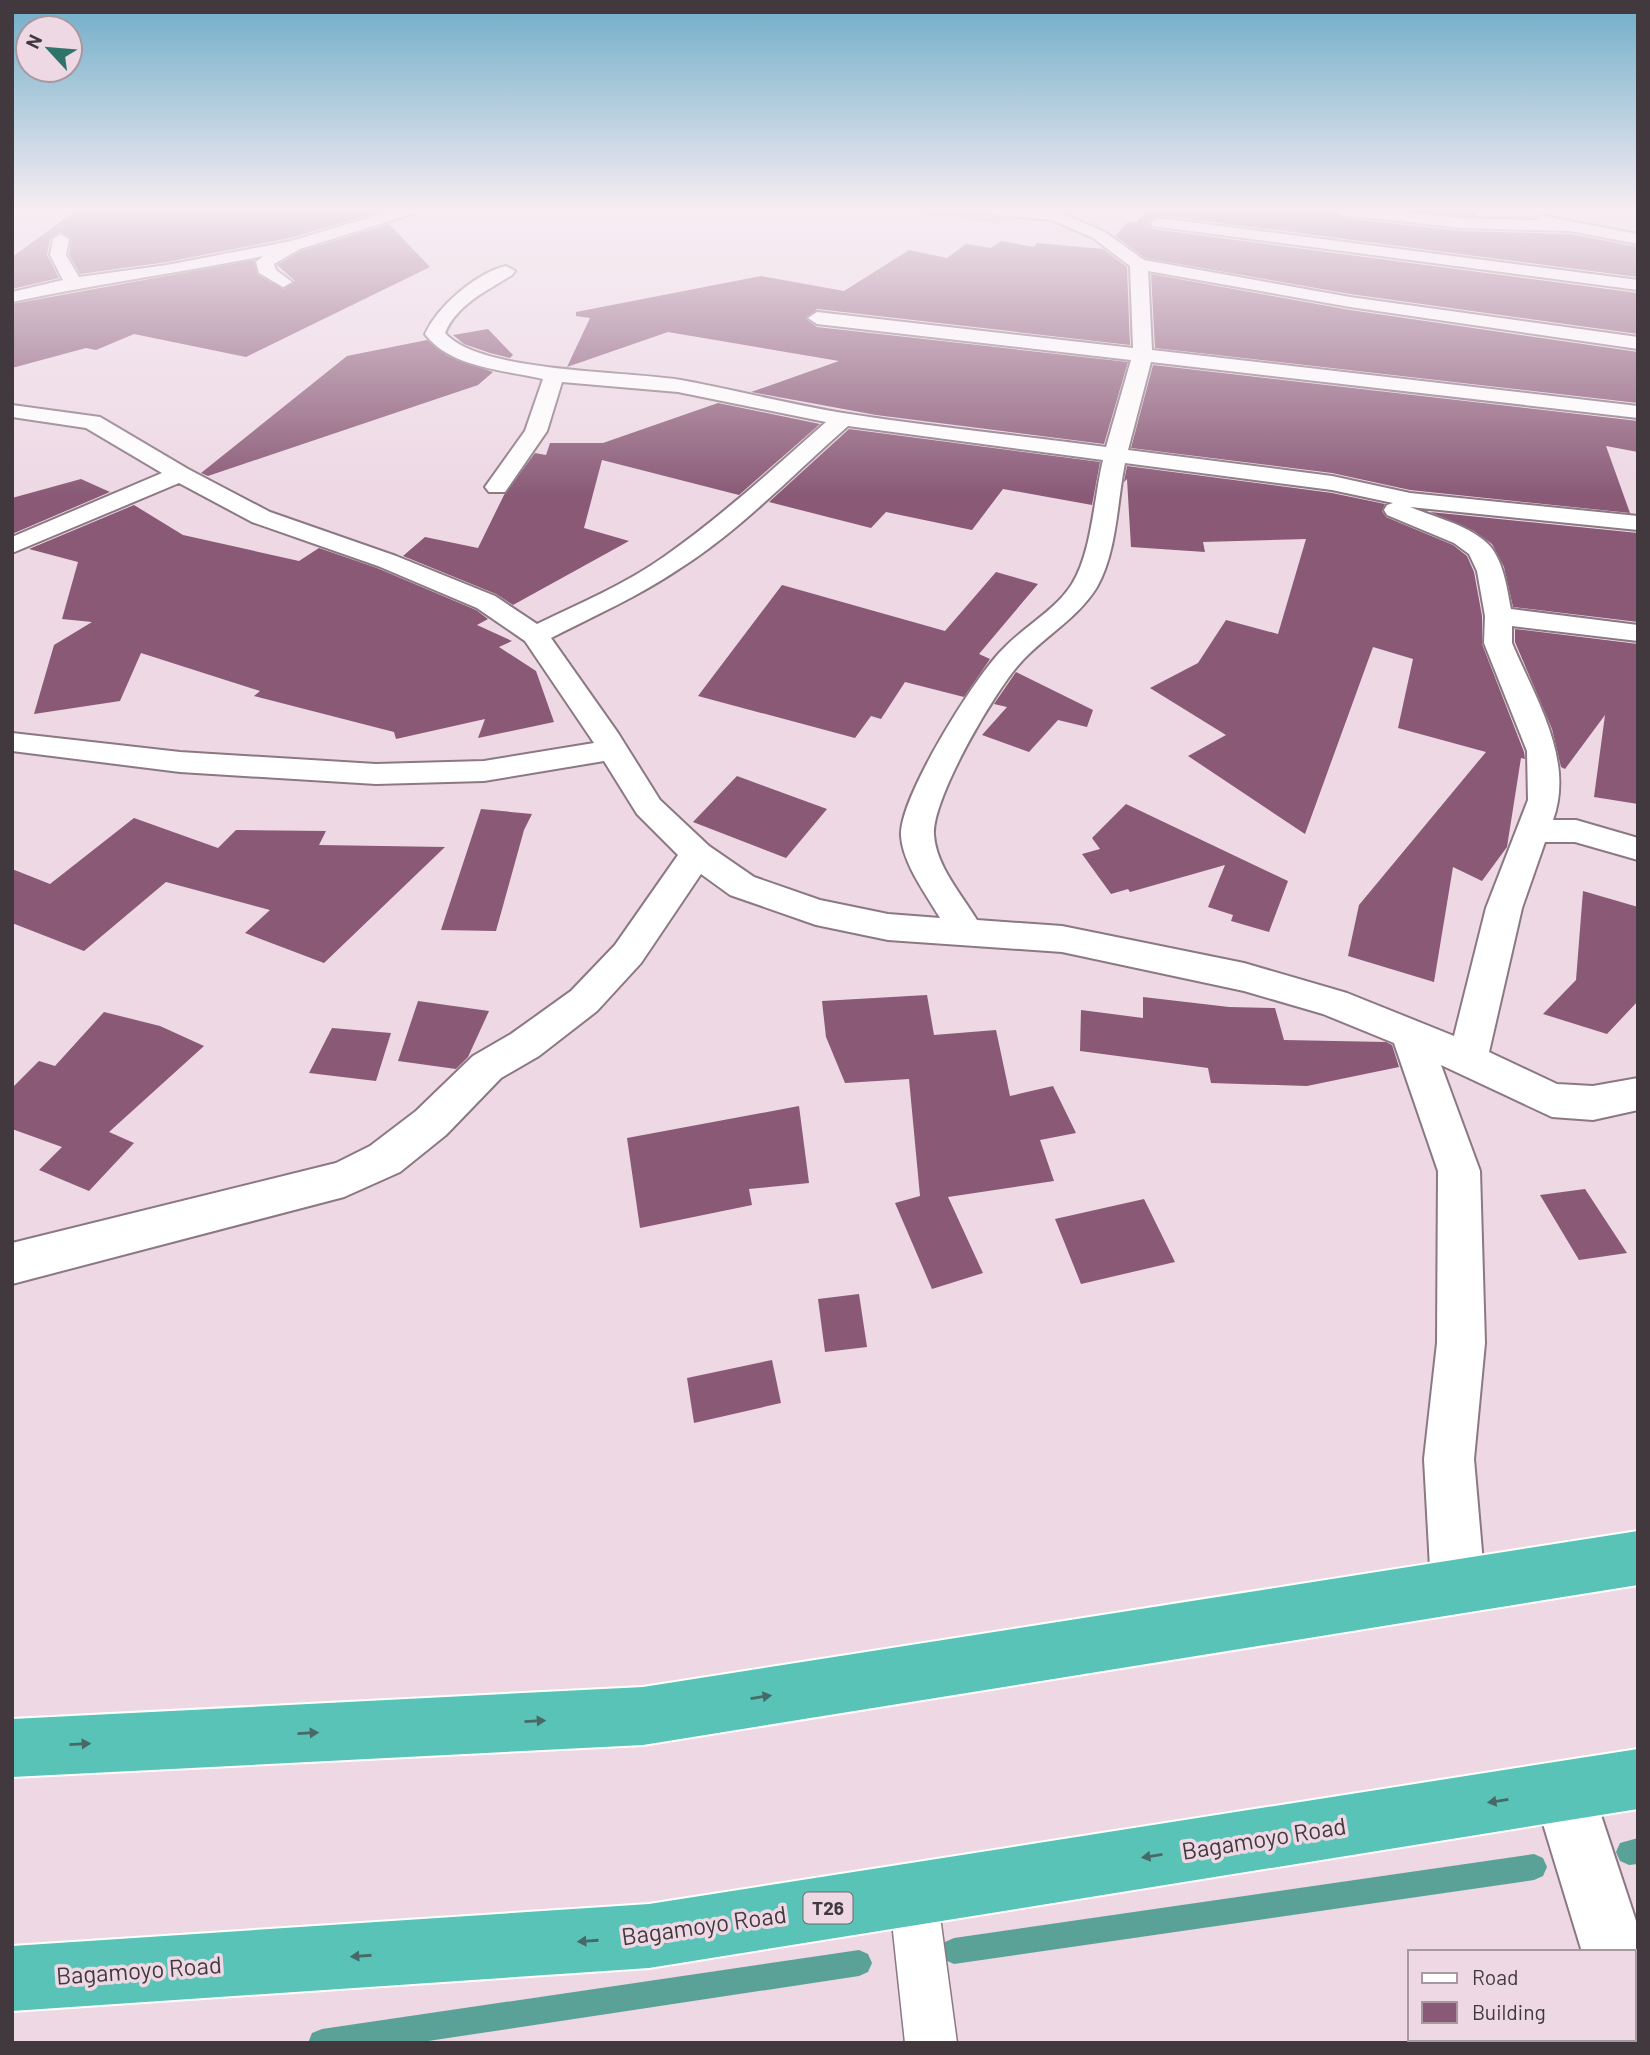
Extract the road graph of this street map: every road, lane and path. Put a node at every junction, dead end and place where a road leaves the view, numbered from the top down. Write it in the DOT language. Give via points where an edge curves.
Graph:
graph roads {
  1 [pos="453,306"];
  2 [pos="1140,306"];
  3 [pos="1377,306"];
  4 [pos="817,318"];
  5 [pos="1638,343"];
  6 [pos="1142,355"];
  7 [pos="554,375"];
  8 [pos="12,411"];
  9 [pos="1638,412"];
  10 [pos="843,419"];
  11 [pos="1115,454"];
  12 [pos="180,474"];
  13 [pos="1332,483"];
  14 [pos="497,487"];
  15 [pos="1638,523"];
  16 [pos="12,546"];
  17 [pos="1499,617"];
  18 [pos="1638,632"];
  19 [pos="535,635"];
  20 [pos="12,741"];
  21 [pos="613,750"];
  22 [pos="1532,831"];
  23 [pos="1638,849"];
  24 [pos="697,854"];
  25 [pos="966,932"];
  26 [pos="1410,1033"];
  27 [pos="1467,1061"];
  28 [pos="1638,1094"];
  29 [pos="12,1264"];
  30 [pos="1638,1558"];
  31 [pos="1458,1586"];
  32 [pos="12,1748"];
  33 [pos="1638,1779"];
  34 [pos="1563,1791"];
  35 [pos="913,1894"];
  36 [pos="1613,1950"];
  37 [pos="12,1979"];
  38 [pos="931,2043"];
  1 -- 7 [label="street" via="439,320 435,334 442,342 464,355"];
  2 -- 6 [label="street"];
  3 -- 5 [label="street"];
  4 -- 6 [label="street"];
  6 -- 9 [label="street"];
  6 -- 11 [label="street"];
  7 -- 10 [label="street" via="678,386"];
  7 -- 14 [label="street" via="536,431"];
  8 -- 12 [label="street" via="92,422"];
  10 -- 11 [label="street"];
  10 -- 19 [label="street" via="672,563"];
  11 -- 13 [label="street"];
  11 -- 25 [label="street" via="1085,584 1010,657 977,702 923,805 917,833 925,863"];
  12 -- 16 [label="street"];
  12 -- 19 [label="street" via="261,517 486,602"];
  13 -- 15 [label="street" via="1410,500"];
  13 -- 17 [label="street" via="1463,538 1480,550 1490,571"];
  17 -- 18 [label="street"];
  17 -- 22 [label="street" via="1498,643 1542,751 1544,800"];
  19 -- 21 [label="street"];
  20 -- 21 [label="street" via="180,762 376,774 484,771"];
  21 -- 24 [label="street" via="648,807"];
  22 -- 23 [label="street" via="1576,831"];
  22 -- 27 [label="street" via="1504,908"];
  24 -- 25 [label="street" via="742,886 816,912 888,927"];
  24 -- 29 [label="street" via="609,978 525,1045 487,1067 431,1123 385,1159 344,1180"];
  25 -- 26 [label="street" via="1062,939 1244,977 1334,1003"];
  26 -- 27 [label="street"];
  26 -- 31 [label="street" via="1459,1171 1461,1343 1449,1459"];
  27 -- 28 [label="street" via="1552,1100 1593,1103"];
  30 -- 31 [label="highway"];
  32 -- 31 [label="highway, one-way" via="643,1716"];
  33 -- 34 [label="highway, Bagamoyo Road / T26"];
  34 -- 35 [label="highway, Bagamoyo Road / T26, one-way"];
  34 -- 36 [label="street"];
  35 -- 37 [label="highway, Bagamoyo Road / T26, one-way" via="649,1936"];
  35 -- 38 [label="lane"];
}
